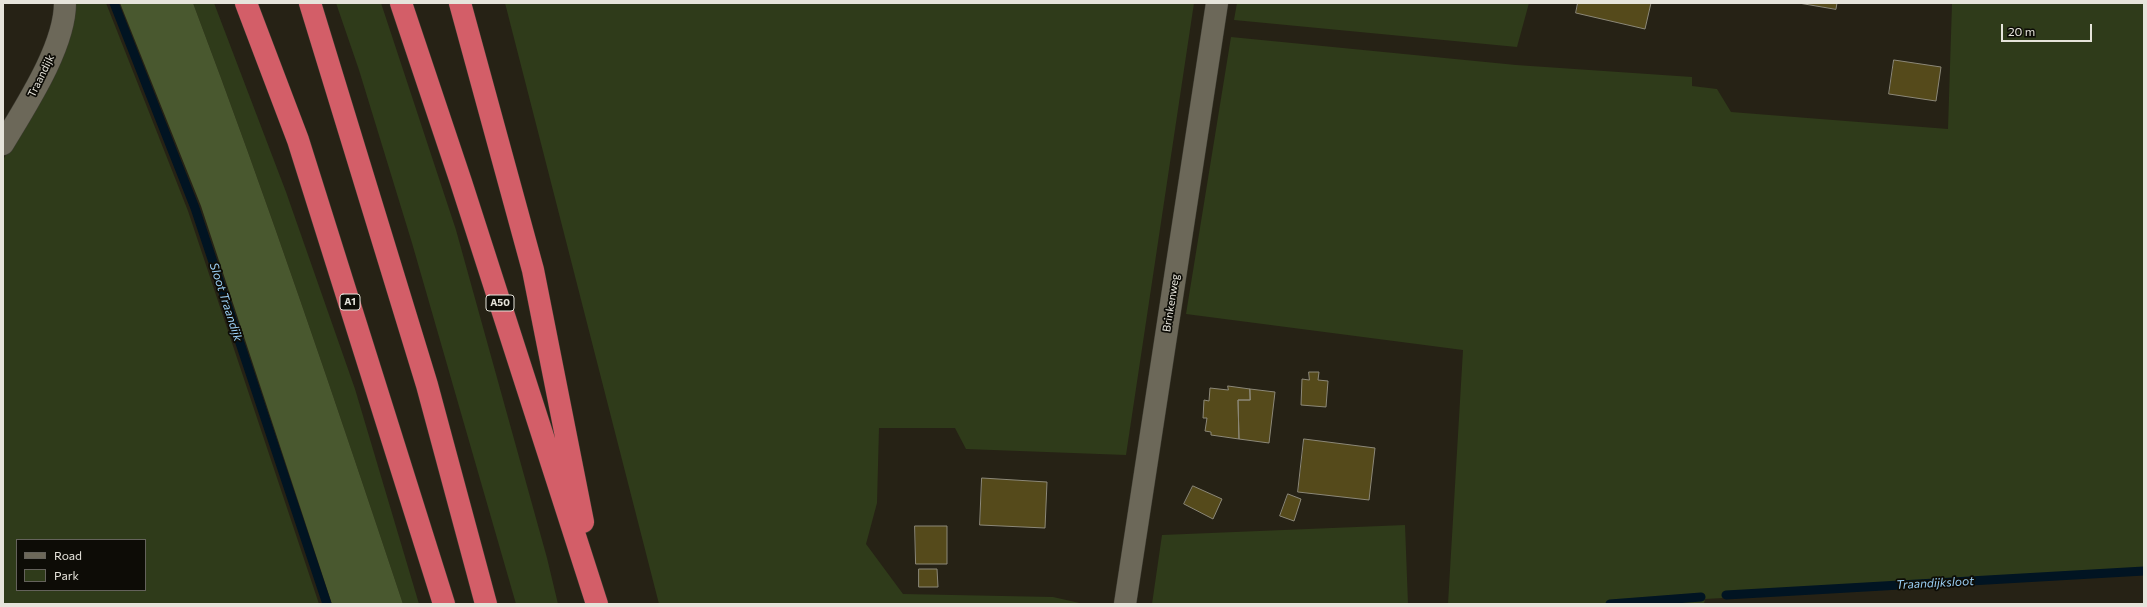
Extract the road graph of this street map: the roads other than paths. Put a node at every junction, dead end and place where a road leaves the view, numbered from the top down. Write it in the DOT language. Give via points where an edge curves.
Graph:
graph roads {
  1 [pos="65,3"];
  2 [pos="246,3"];
  3 [pos="310,3"];
  4 [pos="401,3"];
  5 [pos="460,3"];
  6 [pos="1217,3"];
  7 [pos="3,144"];
  8 [pos="444,604"];
  9 [pos="486,604"];
  10 [pos="598,604"];
  11 [pos="1125,604"];
  1 -- 7 [label="street, Traandijk" via="63,26 56,45 29,100"];
  2 -- 8 [label="highway, A1" via="298,140"];
  3 -- 9 [label="highway" via="427,385"];
  4 -- 10 [label="highway, A50"];
  5 -- 10 [label="highway, A50" via="534,270"];
  6 -- 11 [label="street, Brinkenweg"];
}
